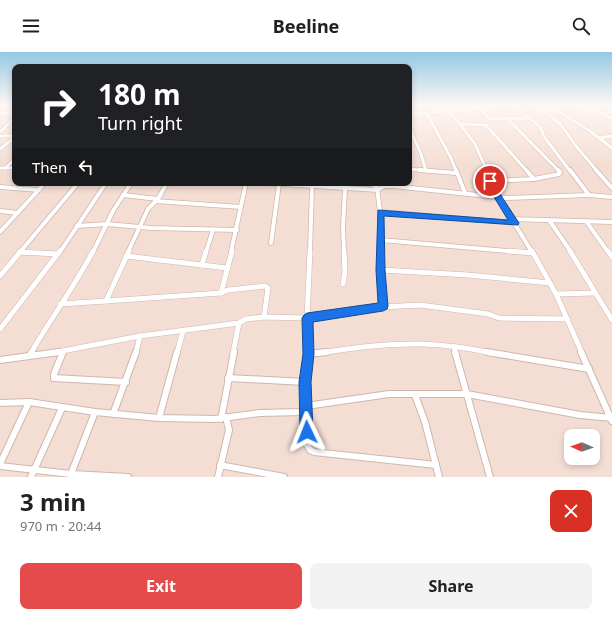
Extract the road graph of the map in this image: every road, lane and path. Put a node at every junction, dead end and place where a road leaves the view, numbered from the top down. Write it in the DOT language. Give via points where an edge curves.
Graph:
graph roads {
  1 [pos="8,125"];
  2 [pos="433,125"];
  3 [pos="461,125"];
  4 [pos="482,125"];
  5 [pos="514,125"];
  6 [pos="538,125"];
  7 [pos="561,125"];
  8 [pos="579,125"];
  9 [pos="0,127"];
  10 [pos="6,127"];
  11 [pos="0,132"];
  12 [pos="412,134"];
  13 [pos="0,136"];
  14 [pos="612,136"];
  15 [pos="12,137"];
  16 [pos="599,138"];
  17 [pos="12,139"];
  18 [pos="612,148"];
  19 [pos="0,149"];
  20 [pos="12,161"];
  21 [pos="2,168"];
  22 [pos="412,170"];
  23 [pos="426,171"];
  24 [pos="456,173"];
  25 [pos="534,179"];
  26 [pos="490,181"];
  27 [pos="42,186"];
  28 [pos="75,186"];
  29 [pos="104,186"];
  30 [pos="129,186"];
  31 [pos="165,186"];
  32 [pos="245,186"];
  33 [pos="279,186"];
  34 [pos="312,186"];
  35 [pos="377,186"];
  36 [pos="0,187"];
  37 [pos="346,188"];
  38 [pos="612,188"];
  39 [pos="39,190"];
  40 [pos="378,190"];
  41 [pos="465,193"];
  42 [pos="123,195"];
  43 [pos="590,195"];
  44 [pos="498,197"];
  45 [pos="612,197"];
  46 [pos="157,200"];
  47 [pos="241,207"];
  48 [pos="0,211"];
  49 [pos="380,212"];
  50 [pos="18,213"];
  51 [pos="512,219"];
  52 [pos="549,220"];
  53 [pos="586,221"];
  54 [pos="612,222"];
  55 [pos="515,223"];
  56 [pos="107,224"];
  57 [pos="77,226"];
  58 [pos="140,226"];
  59 [pos="213,230"];
  60 [pos="237,230"];
  61 [pos="0,232"];
  62 [pos="381,240"];
  63 [pos="270,243"];
  64 [pos="19,252"];
  65 [pos="533,253"];
  66 [pos="58,254"];
  67 [pos="126,256"];
  68 [pos="612,257"];
  69 [pos="202,265"];
  70 [pos="227,268"];
  71 [pos="381,270"];
  72 [pos="0,276"];
  73 [pos="550,283"];
  74 [pos="343,284"];
  75 [pos="221,293"];
  76 [pos="595,293"];
  77 [pos="556,294"];
  78 [pos="106,301"];
  79 [pos="60,304"];
  80 [pos="383,306"];
  81 [pos="264,318"];
  82 [pos="307,318"];
  83 [pos="568,319"];
  84 [pos="612,320"];
  85 [pos="238,323"];
  86 [pos="0,329"];
  87 [pos="183,331"];
  88 [pos="140,336"];
  89 [pos="454,347"];
  90 [pos="63,351"];
  91 [pos="308,354"];
  92 [pos="30,356"];
  93 [pos="0,360"];
  94 [pos="589,369"];
  95 [pos="228,378"];
  96 [pos="126,382"];
  97 [pos="305,382"];
  98 [pos="415,394"];
  99 [pos="467,394"];
  100 [pos="29,402"];
  101 [pos="0,403"];
  102 [pos="306,406"];
  103 [pos="62,408"];
  104 [pos="95,412"];
  105 [pos="113,414"];
  106 [pos="159,418"];
  107 [pos="223,418"];
  108 [pos="612,419"];
  109 [pos="0,465"];
  110 [pos="220,465"];
  111 [pos="436,465"];
  112 [pos="35,470"];
  113 [pos="71,474"];
  114 [pos="31,477"];
  115 [pos="128,477"];
  116 [pos="218,477"];
  117 [pos="284,477"];
  118 [pos="439,477"];
  119 [pos="490,477"];
  1 -- 10 [label="street"];
  2 -- 24 [label="street"];
  3 -- 26 [label="street" via="476,144"];
  4 -- 25 [label="street" via="486,125"];
  5 -- 25 [label="street" via="560,172"];
  6 -- 43 [label="street"];
  7 -- 38 [label="street"];
  8 -- 16 [label="street"];
  9 -- 10 [label="street"];
  10 -- 11 [label="street"];
  12 -- 23 [label="street"];
  13 -- 15 [label="street"];
  14 -- 16 [label="street"];
  16 -- 18 [label="street"];
  17 -- 19 [label="street"];
  20 -- 21 [label="street"];
  22 -- 23 [label="street"];
  23 -- 24 [label="street"];
  24 -- 41 [label="street"];
  25 -- 26 [label="street"];
  26 -- 44 [label="street"];
  27 -- 39 [label="street"];
  28 -- 64 [label="street"];
  29 -- 57 [label="street" via="84,211"];
  30 -- 42 [label="street"];
  31 -- 46 [label="street"];
  32 -- 47 [label="street"];
  33 -- 63 [label="street"];
  34 -- 37 [label="street"];
  34 -- 82 [label="street"];
  35 -- 40 [label="street"];
  36 -- 39 [label="street"];
  37 -- 40 [label="street"];
  37 -- 74 [label="street" via="342,228 345,272"];
  39 -- 50 [label="street"];
  40 -- 41 [label="street" via="384,186 393,186"];
  40 -- 49 [label="street"];
  41 -- 44 [label="street"];
  42 -- 46 [label="street"];
  42 -- 56 [label="street"];
  43 -- 44 [label="street"];
  43 -- 45 [label="street"];
  44 -- 51 [label="street"];
  46 -- 47 [label="street"];
  46 -- 58 [label="street" via="148,209"];
  47 -- 60 [label="street"];
  48 -- 50 [label="street"];
  49 -- 55 [label="street"];
  49 -- 62 [label="street"];
  50 -- 61 [label="street"];
  51 -- 52 [label="street"];
  51 -- 55 [label="street"];
  52 -- 53 [label="street"];
  52 -- 76 [label="street" via="576,259"];
  53 -- 54 [label="street"];
  53 -- 68 [label="street"];
  55 -- 65 [label="street"];
  56 -- 57 [label="street"];
  56 -- 58 [label="street"];
  56 -- 79 [label="street" via="85,267"];
  57 -- 66 [label="street"];
  58 -- 59 [label="street"];
  58 -- 67 [label="street"];
  59 -- 60 [label="street"];
  59 -- 69 [label="street"];
  60 -- 70 [label="street"];
  62 -- 65 [label="street"];
  62 -- 71 [label="street"];
  64 -- 66 [label="street"];
  64 -- 72 [label="street"];
  65 -- 73 [label="street"];
  66 -- 86 [label="street"];
  67 -- 69 [label="street"];
  67 -- 78 [label="street"];
  69 -- 70 [label="street"];
  70 -- 75 [label="street"];
  71 -- 73 [label="street"];
  71 -- 80 [label="street"];
  73 -- 77 [label="street"];
  75 -- 78 [label="street"];
  75 -- 81 [label="street" via="265,286 268,288"];
  76 -- 77 [label="street"];
  76 -- 84 [label="street"];
  77 -- 83 [label="street"];
  78 -- 79 [label="street"];
  79 -- 92 [label="street"];
  80 -- 82 [label="street"];
  80 -- 83 [label="street" via="420,305 450,308 499,318"];
  81 -- 82 [label="street"];
  81 -- 85 [label="street" via="246,319"];
  82 -- 91 [label="street"];
  83 -- 94 [label="street"];
  85 -- 87 [label="street"];
  85 -- 95 [label="street"];
  87 -- 88 [label="street"];
  87 -- 106 [label="street"];
  88 -- 90 [label="street"];
  88 -- 96 [label="street"];
  89 -- 91 [label="street" via="398,344"];
  89 -- 94 [label="street"];
  89 -- 99 [label="street"];
  90 -- 92 [label="street"];
  90 -- 96 [label="street" via="54,378"];
  91 -- 97 [label="street"];
  92 -- 93 [label="street"];
  94 -- 108 [label="street"];
  95 -- 97 [label="street"];
  95 -- 107 [label="street"];
  96 -- 105 [label="street"];
  97 -- 102 [label="street"];
  98 -- 99 [label="street"];
  98 -- 102 [label="street" via="371,396"];
  98 -- 111 [label="street"];
  99 -- 108 [label="street"];
  99 -- 119 [label="street"];
  100 -- 101 [label="street"];
  100 -- 103 [label="street"];
  100 -- 109 [label="street"];
  102 -- 107 [label="street" via="302,412"];
  102 -- 111 [label="street" via="307,445 314,452"];
  103 -- 104 [label="street"];
  103 -- 112 [label="street"];
  104 -- 105 [label="street"];
  104 -- 113 [label="street"];
  105 -- 106 [label="street"];
  106 -- 107 [label="street"];
  107 -- 110 [label="street" via="229,430"];
  109 -- 112 [label="street"];
  110 -- 116 [label="street"];
  110 -- 117 [label="street"];
  111 -- 118 [label="street"];
  112 -- 113 [label="street"];
  112 -- 114 [label="street"];
  113 -- 115 [label="street"];
}
